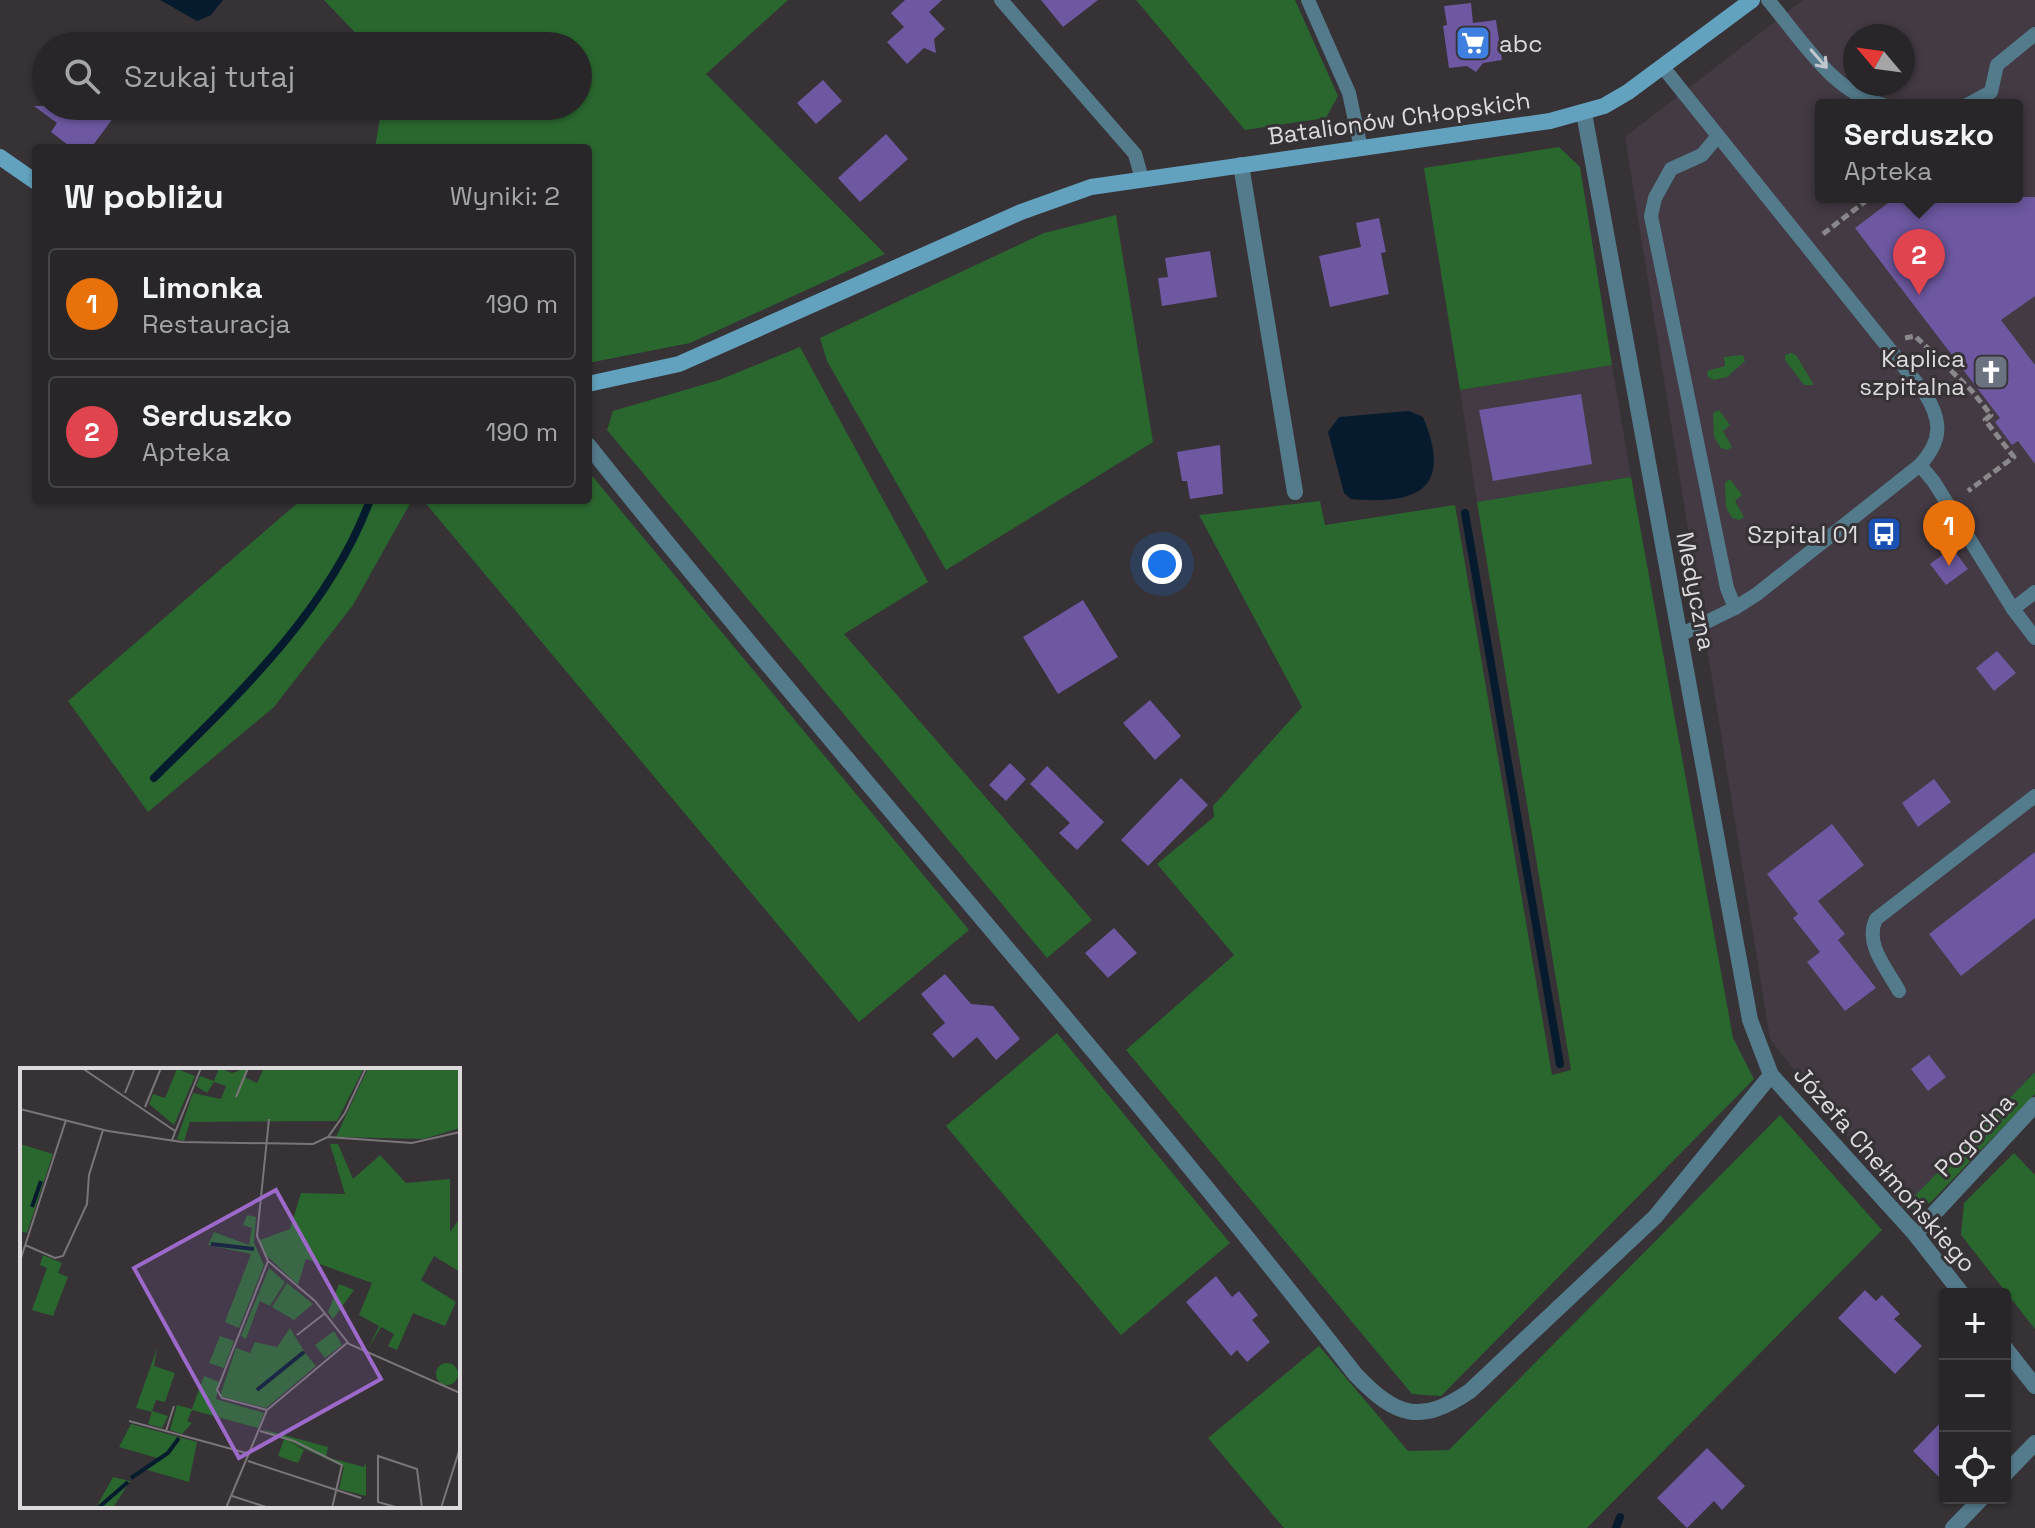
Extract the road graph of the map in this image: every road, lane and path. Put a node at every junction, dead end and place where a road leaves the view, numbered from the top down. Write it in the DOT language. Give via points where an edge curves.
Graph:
graph roads {
  1 [pos="1001,0"];
  2 [pos="1308,0"];
  3 [pos="1752,0"];
  4 [pos="1768,0"];
  5 [pos="2035,34"];
  6 [pos="1662,66"];
  7 [pos="1866,99"];
  8 [pos="1978,99"];
  9 [pos="1584,113"];
  10 [pos="1717,137"];
  11 [pos="1361,148"];
  12 [pos="0,157"];
  13 [pos="1241,165"];
  14 [pos="32,179"];
  15 [pos="1142,179"];
  16 [pos="1863,203"];
  17 [pos="1823,234"];
  18 [pos="1904,338"];
  19 [pos="592,383"];
  20 [pos="592,450"];
  21 [pos="1920,465"];
  22 [pos="1968,491"];
  23 [pos="1295,492"];
  24 [pos="2035,592"];
  25 [pos="1735,608"];
  26 [pos="2013,609"];
  27 [pos="1680,635"];
  28 [pos="2035,638"];
  29 [pos="2035,796"];
  30 [pos="1899,991"];
  31 [pos="1771,1075"];
  32 [pos="2035,1105"];
  33 [pos="1915,1234"];
  34 [pos="1957,1288"];
  35 [pos="2011,1356"];
  36 [pos="2035,1386"];
  37 [pos="2035,1443"];
  38 [pos="2011,1468"];
  39 [pos="1976,1504"];
  40 [pos="1953,1528"];
  1 -- 15 [label="lane" via="1135,154"];
  2 -- 11 [label="lane" via="1349,93"];
  3 -- 6 [label="street, Batalionów Chłopskich"];
  4 -- 7 [label="lane, one-way" via="1837,80"];
  5 -- 8 [label="lane" via="1997,65 1991,92"];
  6 -- 9 [label="street, Batalionów Chłopskich" via="1628,92"];
  6 -- 10 [label="lane"];
  9 -- 11 [label="street, Batalionów Chłopskich"];
  9 -- 27 [label="street, Medyczna"];
  10 -- 21 [label="lane" via="1808,244 1934,408 1938,440"];
  10 -- 25 [label="lane" via="1702,155 1671,169 1651,216"];
  11 -- 13 [label="street, Batalionów Chłopskich"];
  12 -- 14 [label="street"];
  13 -- 15 [label="street, Batalionów Chłopskich"];
  13 -- 23 [label="street"];
  15 -- 19 [label="street, Batalionów Chłopskich" via="1091,187 1021,212 679,364"];
  16 -- 17 [label="path"];
  18 -- 22 [label="path" via="1915,336 1971,390 1991,415 1985,420 2014,457"];
  20 -- 31 [label="street" via="1100,1056 1380,1400 1412,1413 1442,1410 1470,1391 1655,1217"];
  21 -- 25 [label="lane"];
  21 -- 26 [label="lane"];
  24 -- 26 [label="lane"];
  25 -- 27 [label="lane"];
  26 -- 28 [label="lane"];
  27 -- 31 [label="street, Medyczna" via="1750,1020"];
  29 -- 30 [label="lane" via="1876,919 1870,931 1873,944"];
  31 -- 33 [label="street, Józefa Chełmońskiego"];
  32 -- 33 [label="street, Pogodna"];
  33 -- 34 [label="street, Józefa Chełmońskiego"];
  35 -- 36 [label="street"];
  37 -- 38 [label="street"];
  39 -- 40 [label="street"];
}
